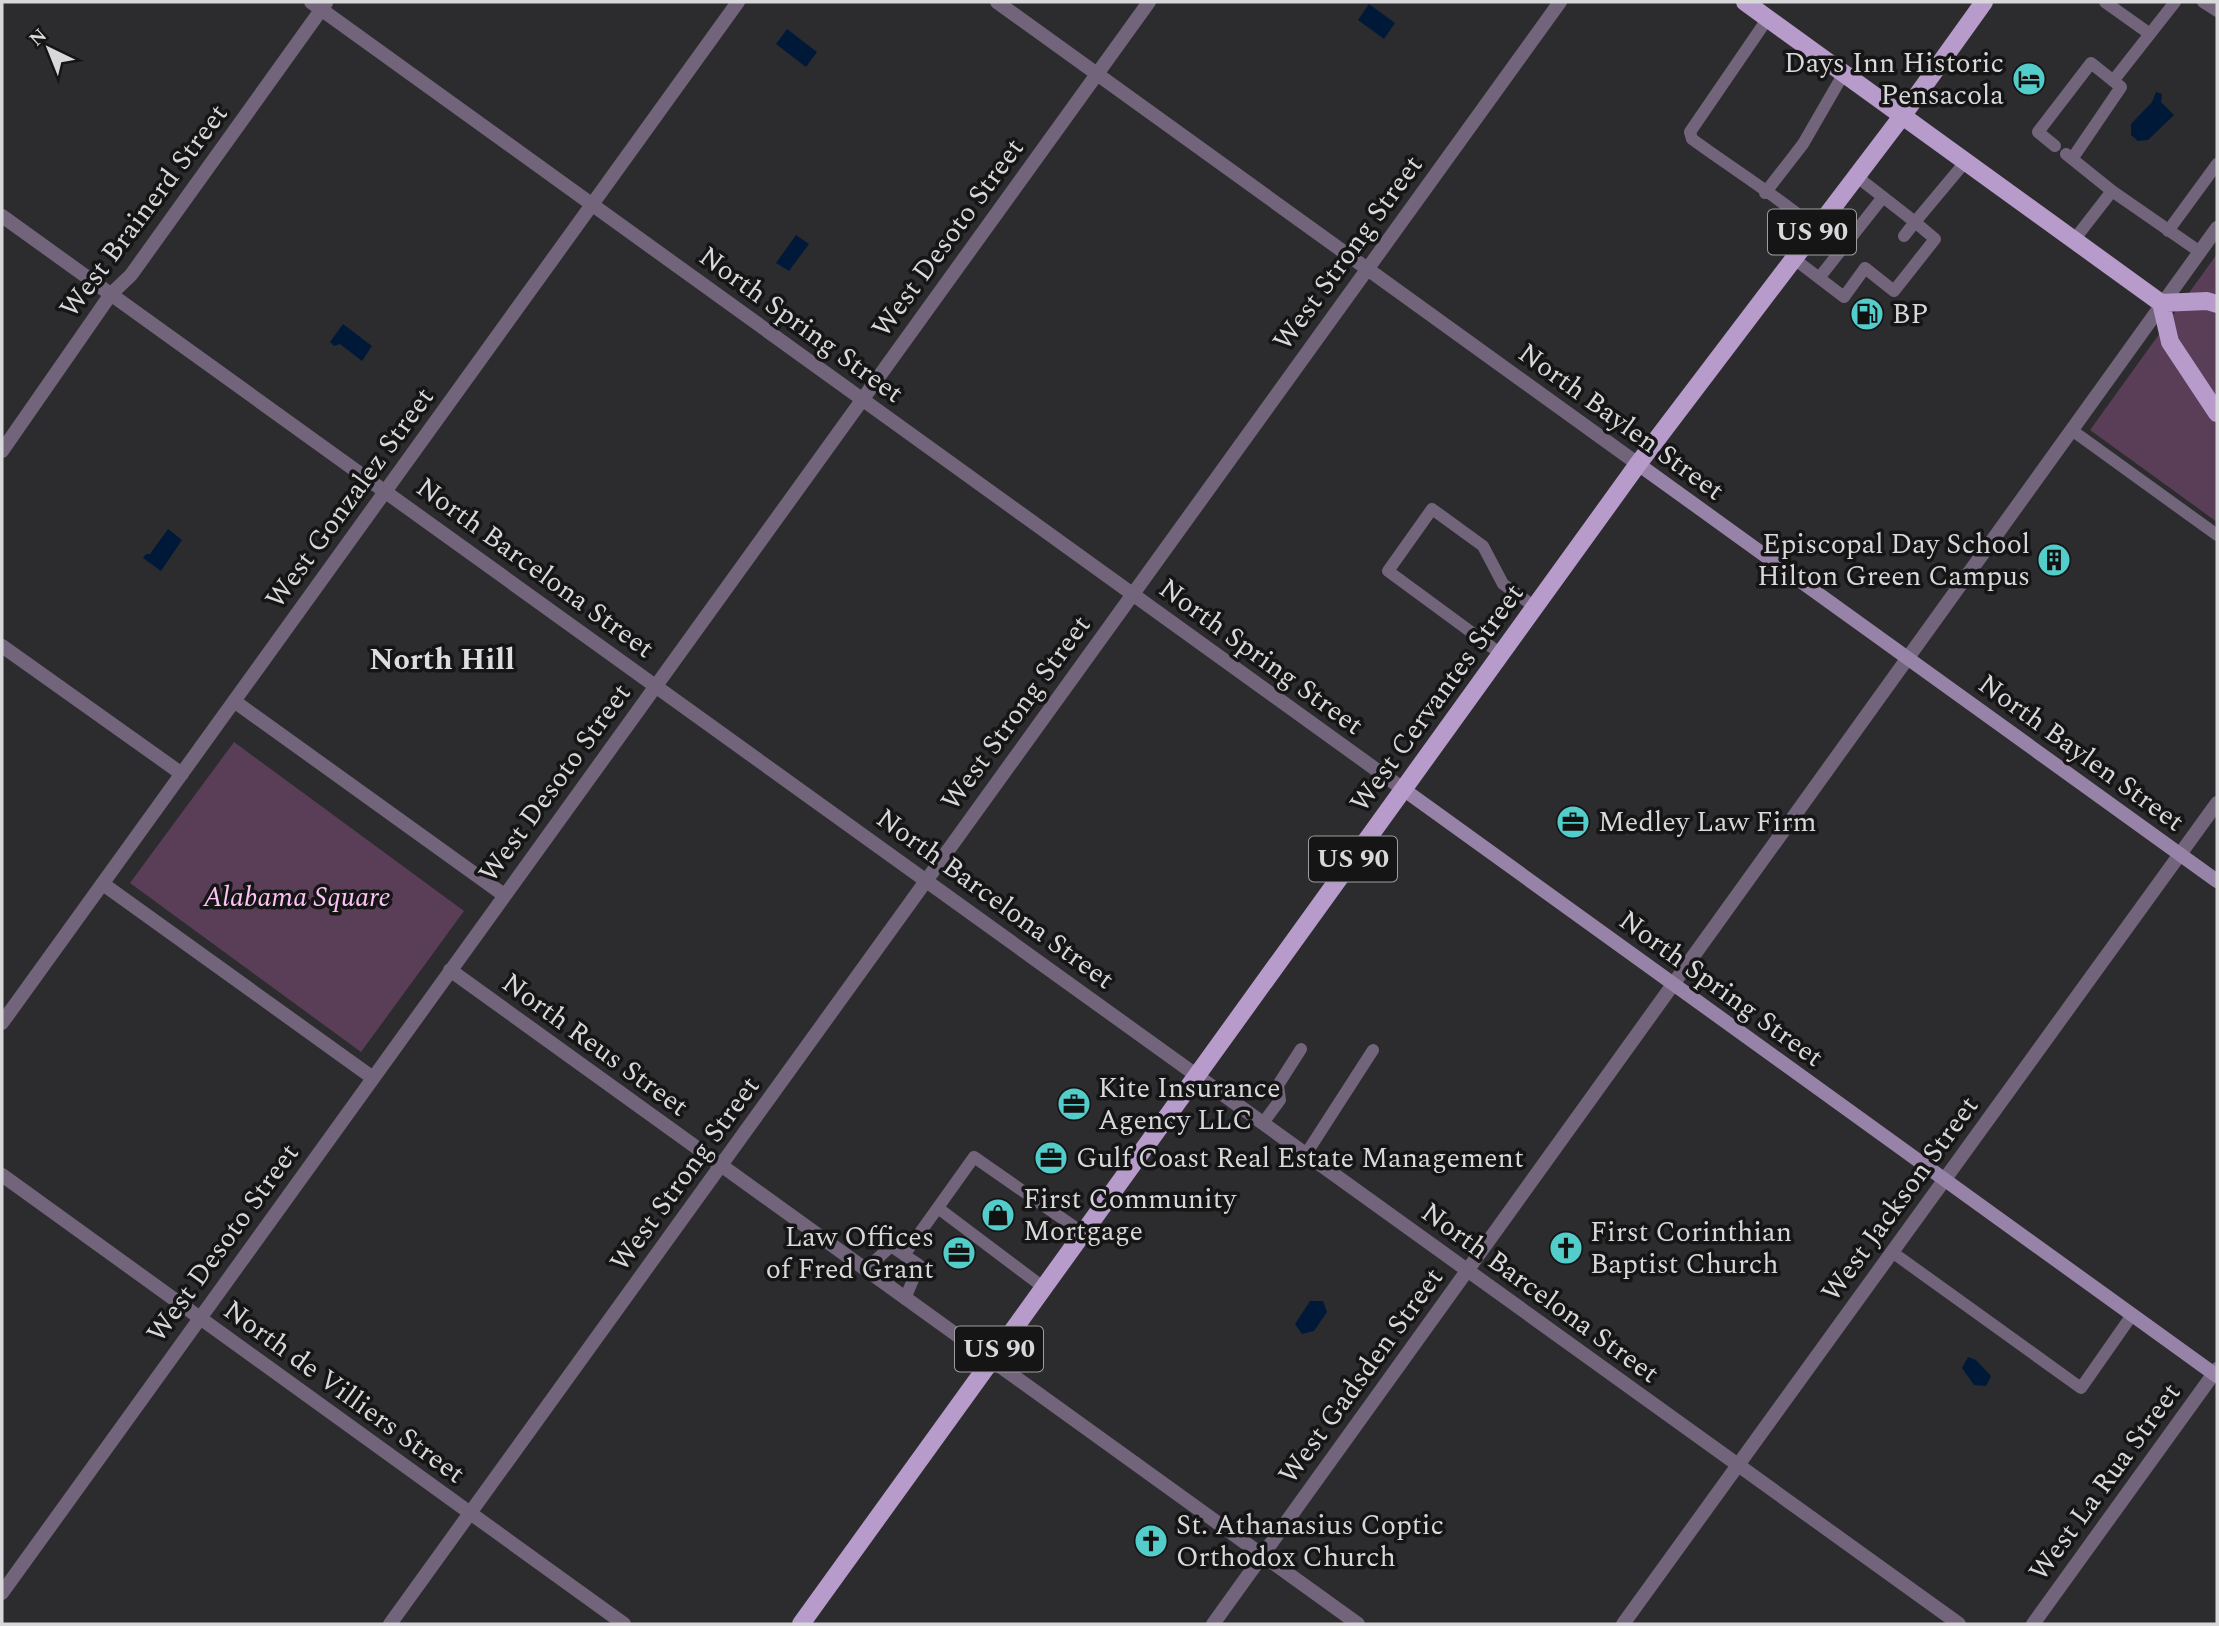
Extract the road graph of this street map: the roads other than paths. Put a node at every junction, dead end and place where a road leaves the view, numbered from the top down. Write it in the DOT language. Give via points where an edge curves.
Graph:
graph roads {
  1 [pos="738,2"];
  2 [pos="997,2"];
  3 [pos="1149,2"];
  4 [pos="1560,2"];
  5 [pos="1745,2"];
  6 [pos="1984,2"];
  7 [pos="2105,2"];
  8 [pos="2175,2"];
  9 [pos="2203,2"];
  10 [pos="320,4"];
  11 [pos="2217,11"];
  12 [pos="1768,19"];
  13 [pos="2150,34"];
  14 [pos="1097,74"];
  15 [pos="1844,74"];
  16 [pos="2113,81"];
  17 [pos="1903,115"];
  18 [pos="2054,146"];
  19 [pos="1966,161"];
  20 [pos="2217,164"];
  21 [pos="1856,176"];
  22 [pos="2112,191"];
  23 [pos="1765,193"];
  24 [pos="1883,197"];
  25 [pos="592,205"];
  26 [pos="2,216"];
  27 [pos="1915,222"];
  28 [pos="1815,228"];
  29 [pos="2217,229"];
  30 [pos="2168,231"];
  31 [pos="1904,236"];
  32 [pos="2074,240"];
  33 [pos="2200,252"];
  34 [pos="1793,258"];
  35 [pos="1367,269"];
  36 [pos="1819,278"];
  37 [pos="111,294"];
  38 [pos="2161,303"];
  39 [pos="2217,303"];
  40 [pos="863,400"];
  41 [pos="2217,413"];
  42 [pos="2073,431"];
  43 [pos="2,451"];
  44 [pos="1638,464"];
  45 [pos="387,491"];
  46 [pos="2217,535"];
  47 [pos="1132,594"];
  48 [pos="1535,607"];
  49 [pos="2,646"];
  50 [pos="1500,654"];
  51 [pos="1909,659"];
  52 [pos="656,685"];
  53 [pos="233,701"];
  54 [pos="182,774"];
  55 [pos="1403,789"];
  56 [pos="2217,803"];
  57 [pos="2180,855"];
  58 [pos="927,880"];
  59 [pos="2217,881"];
  60 [pos="103,884"];
  61 [pos="505,895"];
  62 [pos="450,971"];
  63 [pos="1673,985"];
  64 [pos="2,1023"];
  65 [pos="1301,1049"];
  66 [pos="1373,1051"];
  67 [pos="1197,1075"];
  68 [pos="373,1078"];
  69 [pos="1263,1123"];
  70 [pos="1306,1154"];
  71 [pos="721,1166"];
  72 [pos="2,1175"];
  73 [pos="1945,1180"];
  74 [pos="938,1208"];
  75 [pos="1083,1233"];
  76 [pos="1892,1252"];
  77 [pos="904,1255"];
  78 [pos="865,1270"];
  79 [pos="1468,1271"];
  80 [pos="1043,1287"];
  81 [pos="905,1299"];
  82 [pos="2132,1315"];
  83 [pos="200,1318"];
  84 [pos="991,1361"];
  85 [pos="2216,1373"];
  86 [pos="1738,1465"];
  87 [pos="470,1514"];
  88 [pos="1261,1555"];
  89 [pos="2,1593"];
  90 [pos="390,1624"];
  91 [pos="624,1624"];
  92 [pos="801,1624"];
  93 [pos="1213,1624"];
  94 [pos="1358,1624"];
  95 [pos="1623,1624"];
  96 [pos="1959,1624"];
  97 [pos="2033,1624"];
  1 -- 25 [label="street, West Gonzalez Street"];
  2 -- 14 [label="street, North Baylen Street"];
  3 -- 14 [label="street, West Desoto Street"];
  4 -- 35 [label="street, West Strong Street"];
  5 -- 12 [label="main road"];
  6 -- 17 [label="main road, US 90"];
  7 -- 13 [label="lane"];
  8 -- 13 [label="lane"];
  9 -- 11 [label="lane"];
  10 -- 25 [label="street, North Spring Street"];
  10 -- 37 [label="street, West Brainerd Street" via="131,275"];
  12 -- 15 [label="main road"];
  12 -- 23 [label="lane" via="1690,132 1692,139"];
  13 -- 16 [label="lane"];
  14 -- 35 [label="street, North Baylen Street"];
  14 -- 40 [label="street, West Desoto Street"];
  15 -- 17 [label="main road"];
  15 -- 23 [label="lane" via="1803,145"];
  16 -- 18 [label="lane" via="2091,63 2038,132"];
  16 -- 22 [label="lane" via="2121,87 2069,156"];
  17 -- 19 [label="main road"];
  17 -- 21 [label="main road, West Cervantes Street / US 90"];
  19 -- 27 [label="lane"];
  19 -- 32 [label="main road"];
  20 -- 30 [label="lane"];
  21 -- 24 [label="lane"];
  21 -- 28 [label="main road, West Cervantes Street / US 90"];
  22 -- 30 [label="lane"];
  22 -- 32 [label="lane"];
  23 -- 28 [label="lane" via="1784,202"];
  24 -- 27 [label="lane"];
  24 -- 36 [label="lane"];
  25 -- 40 [label="street, North Spring Street"];
  25 -- 45 [label="street, West Gonzalez Street"];
  26 -- 37 [label="street, North Barcelona Street"];
  27 -- 31 [label="lane"];
  27 -- 36 [label="lane" via="1935,239 1894,291 1878,271 1865,268 1843,297"];
  28 -- 34 [label="main road, West Cervantes Street / US 90"];
  29 -- 33 [label="street, West Gadsden Street"];
  30 -- 33 [label="lane"];
  32 -- 38 [label="main road"];
  33 -- 38 [label="street, West Gadsden Street"];
  34 -- 36 [label="lane"];
  34 -- 44 [label="main road, West Cervantes Street / US 90"];
  35 -- 44 [label="street, North Baylen Street"];
  35 -- 47 [label="street, West Strong Street"];
  37 -- 43 [label="street, West Brainerd Street"];
  37 -- 45 [label="street, North Barcelona Street"];
  38 -- 39 [label="main road"];
  38 -- 41 [label="main road" via="2170,342"];
  38 -- 42 [label="street, West Gadsden Street"];
  40 -- 47 [label="street, North Spring Street"];
  40 -- 52 [label="street, West Desoto Street"];
  42 -- 46 [label="lane"];
  42 -- 51 [label="street, West Gadsden Street"];
  44 -- 48 [label="main road, West Cervantes Street / US 90"];
  44 -- 51 [label="street, North Baylen Street"];
  45 -- 52 [label="street, North Barcelona Street"];
  45 -- 53 [label="street, West Gonzalez Street"];
  47 -- 55 [label="street, North Spring Street"];
  47 -- 58 [label="street, West Strong Street"];
  48 -- 50 [label="main road, West Cervantes Street / US 90"];
  48 -- 50 [label="lane" via="1503,584 1483,546 1433,509 1388,571"];
  49 -- 54 [label="street"];
  50 -- 55 [label="main road, West Cervantes Street / US 90"];
  51 -- 57 [label="street, North Baylen Street"];
  51 -- 63 [label="street, West Gadsden Street"];
  52 -- 58 [label="street, North Barcelona Street"];
  52 -- 61 [label="street, West Desoto Street"];
  53 -- 54 [label="street, West Gonzalez Street"];
  53 -- 61 [label="street"];
  54 -- 60 [label="street, West Gonzalez Street"];
  55 -- 63 [label="street, North Spring Street"];
  55 -- 67 [label="main road, West Cervantes Street / US 90"];
  56 -- 57 [label="street, West Jackson Street"];
  57 -- 59 [label="street, North Baylen Street"];
  57 -- 73 [label="street, West Jackson Street"];
  58 -- 67 [label="street, North Barcelona Street"];
  58 -- 71 [label="street, West Strong Street"];
  60 -- 64 [label="street, West Gonzalez Street"];
  60 -- 68 [label="street"];
  61 -- 62 [label="street, West Desoto Street"];
  62 -- 68 [label="street, West Desoto Street"];
  62 -- 71 [label="street, North Reus Street"];
  63 -- 73 [label="street, North Spring Street"];
  63 -- 79 [label="street, West Gadsden Street"];
  65 -- 69 [label="lane" via="1278,1085 1280,1100"];
  66 -- 70 [label="lane"];
  67 -- 69 [label="street, North Barcelona Street"];
  67 -- 75 [label="main road, West Cervantes Street / US 90"];
  68 -- 83 [label="street, West Desoto Street"];
  69 -- 70 [label="street, North Barcelona Street"];
  70 -- 79 [label="street, North Barcelona Street"];
  71 -- 78 [label="street, North Reus Street"];
  71 -- 87 [label="street, West Strong Street"];
  72 -- 83 [label="street, North de Villiers Street"];
  73 -- 76 [label="street, West Jackson Street"];
  73 -- 82 [label="street, North Spring Street"];
  74 -- 75 [label="lane" via="974,1157"];
  74 -- 77 [label="lane"];
  74 -- 80 [label="lane"];
  75 -- 80 [label="main road, West Cervantes Street / US 90"];
  76 -- 82 [label="lane" via="2081,1388"];
  76 -- 86 [label="street, West Jackson Street"];
  77 -- 78 [label="lane" via="891,1246"];
  77 -- 81 [label="lane" via="919,1265"];
  78 -- 81 [label="street, North Reus Street"];
  79 -- 86 [label="street, North Barcelona Street"];
  79 -- 88 [label="street, West Gadsden Street"];
  80 -- 84 [label="main road, West Cervantes Street / US 90"];
  81 -- 84 [label="street, North Reus Street"];
  82 -- 85 [label="street, North Spring Street"];
  83 -- 87 [label="street, North de Villiers Street"];
  83 -- 89 [label="street, West Desoto Street"];
  84 -- 88 [label="street, North Reus Street"];
  84 -- 92 [label="main road, West Cervantes Street / US 90"];
  85 -- 97 [label="street, West La Rua Street"];
  86 -- 95 [label="street, West Jackson Street"];
  86 -- 96 [label="street, North Barcelona Street"];
  87 -- 90 [label="street, West Strong Street"];
  87 -- 91 [label="street, North de Villiers Street"];
  88 -- 93 [label="street, West Gadsden Street"];
  88 -- 94 [label="street, North Reus Street"];
}
